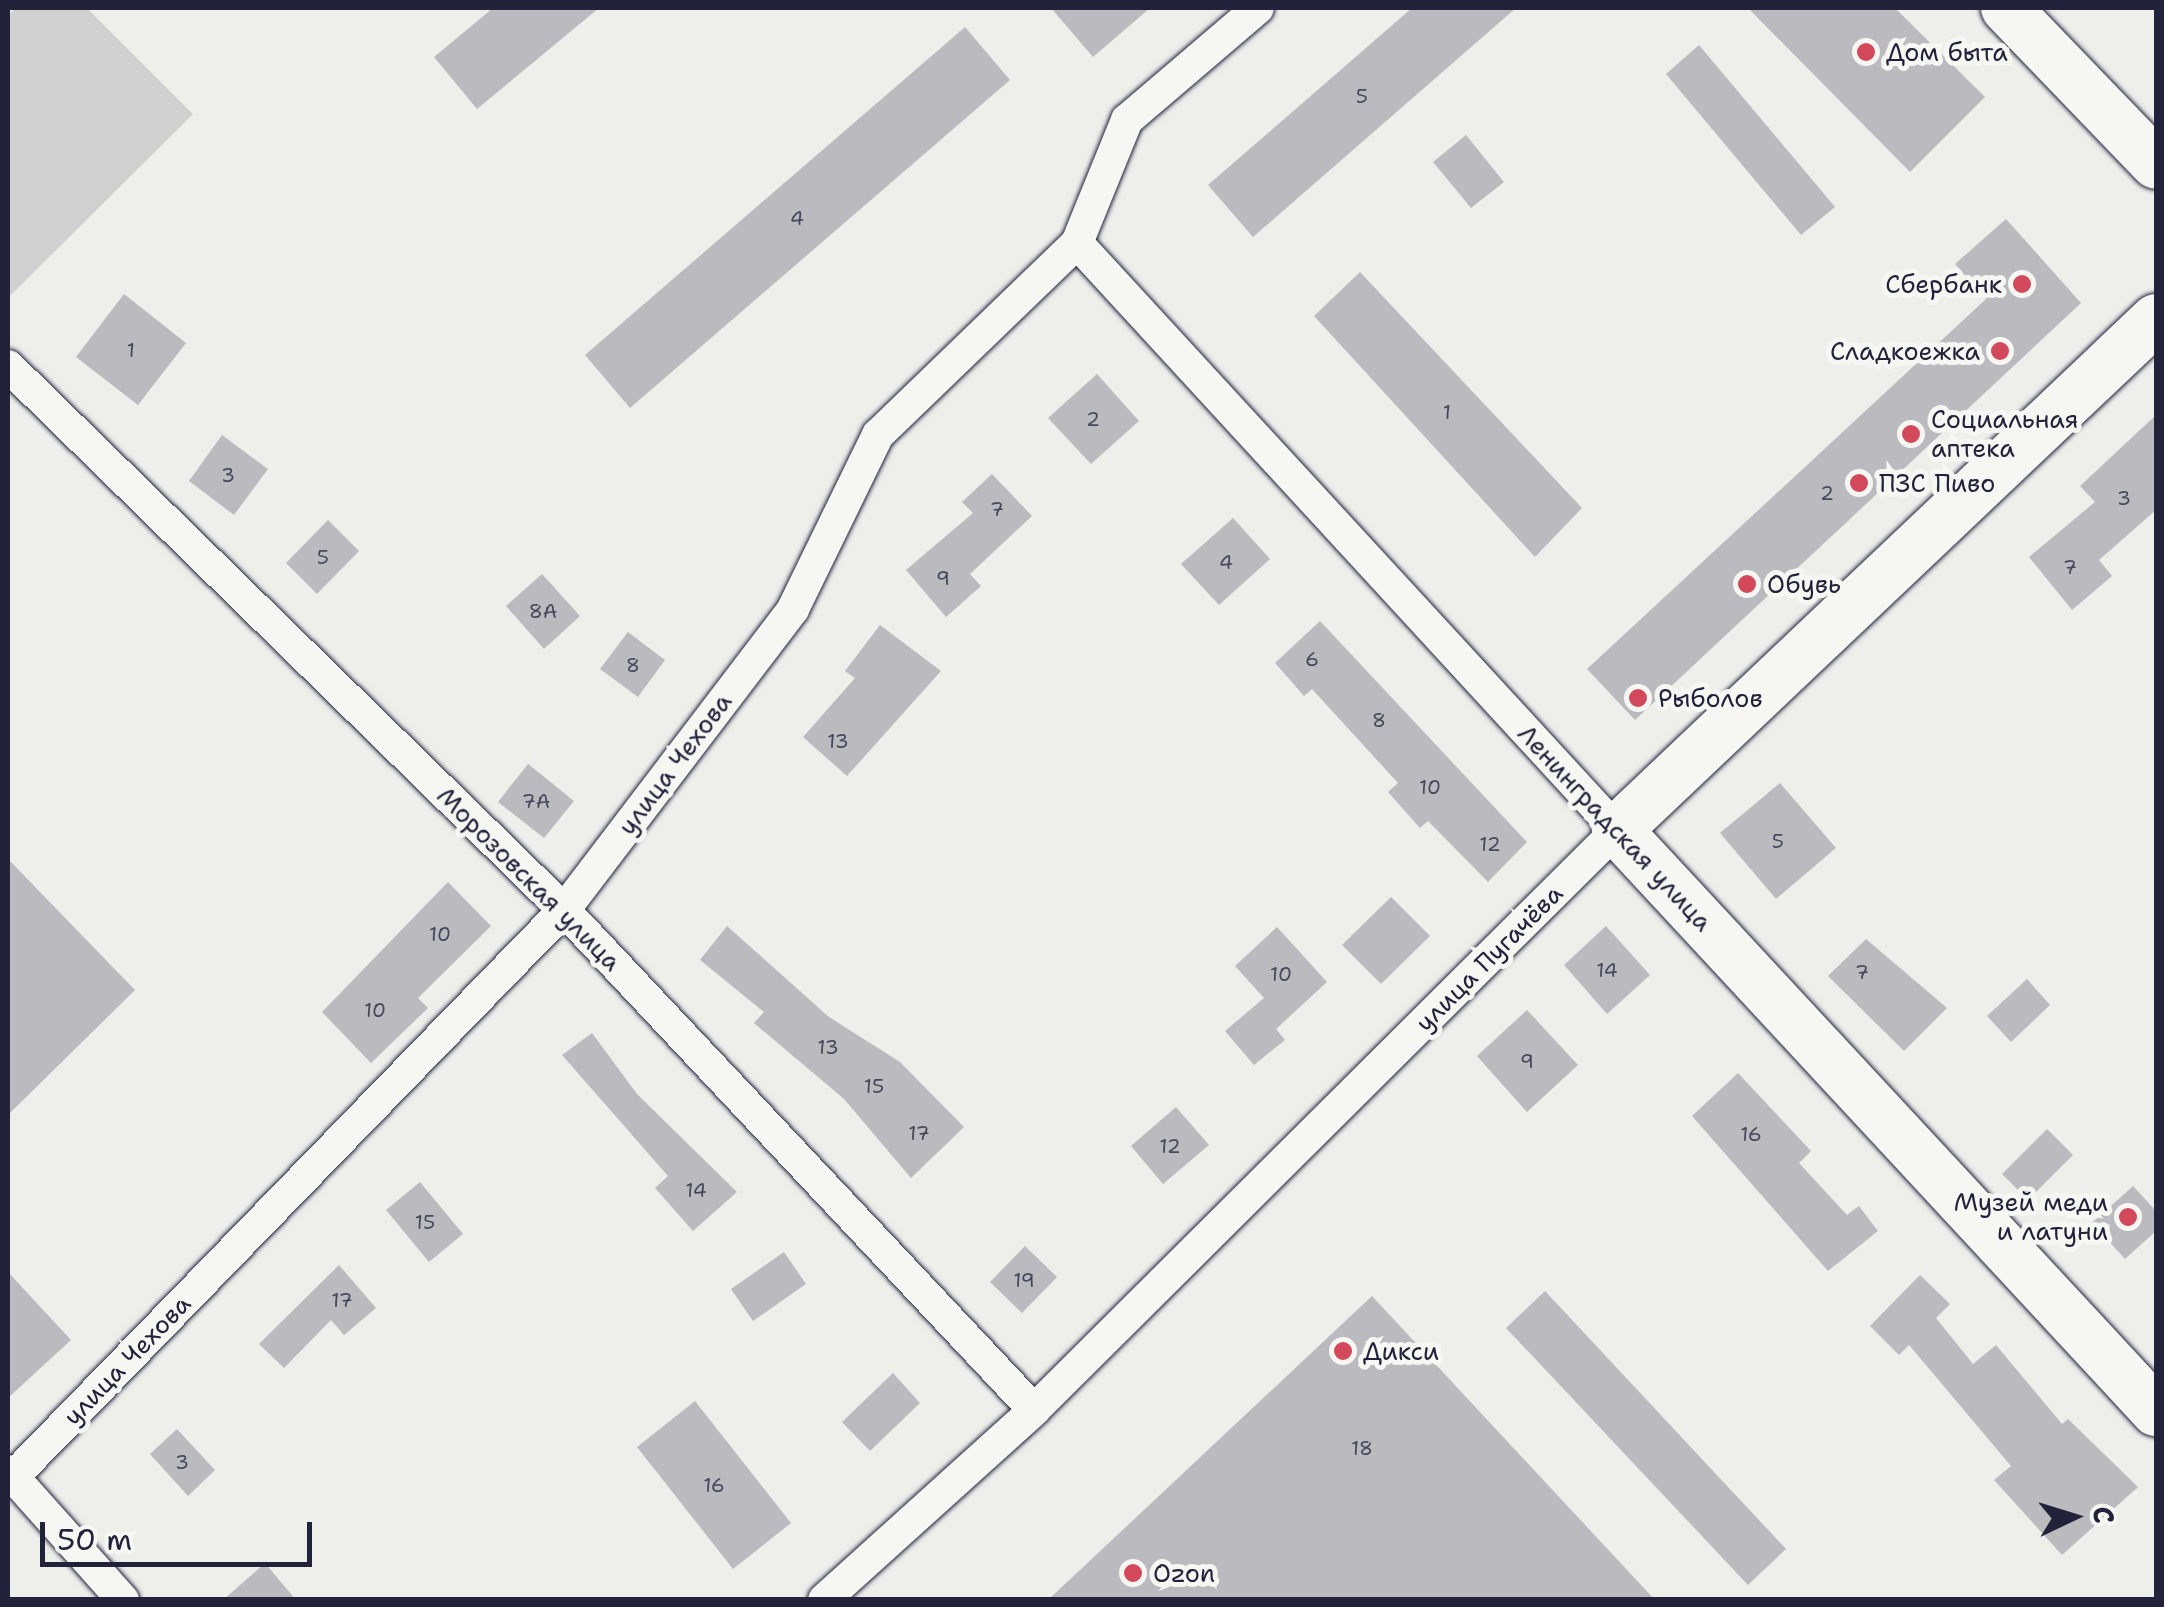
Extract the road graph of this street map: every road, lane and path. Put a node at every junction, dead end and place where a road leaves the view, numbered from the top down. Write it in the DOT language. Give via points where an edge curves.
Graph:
graph roads {
  1 [pos="1258,8"];
  2 [pos="2006,8"];
  3 [pos="2156,164"];
  4 [pos="1077,243"];
  5 [pos="2156,319"];
  6 [pos="8,366"];
  7 [pos="1617,830"];
  8 [pos="564,910"];
  9 [pos="1034,1410"];
  10 [pos="2156,1411"];
  11 [pos="11,1473"];
  12 [pos="122,1600"];
  13 [pos="824,1600"];
  1 -- 4 [label="street, улица Чехова" via="1126,120"];
  2 -- 3 [label="main road"];
  4 -- 7 [label="street, Ленинградская улица"];
  4 -- 8 [label="street, улица Чехова" via="878,434 792,610"];
  5 -- 7 [label="main road, улица Пугачёва"];
  6 -- 8 [label="street, Морозовская улица"];
  7 -- 9 [label="street, улица Пугачёва"];
  7 -- 10 [label="main road, Ленинградская улица"];
  8 -- 9 [label="street, Морозовская улица"];
  8 -- 11 [label="street, улица Чехова"];
  9 -- 13 [label="street, улица Пугачёва"];
  11 -- 12 [label="street"];
}
